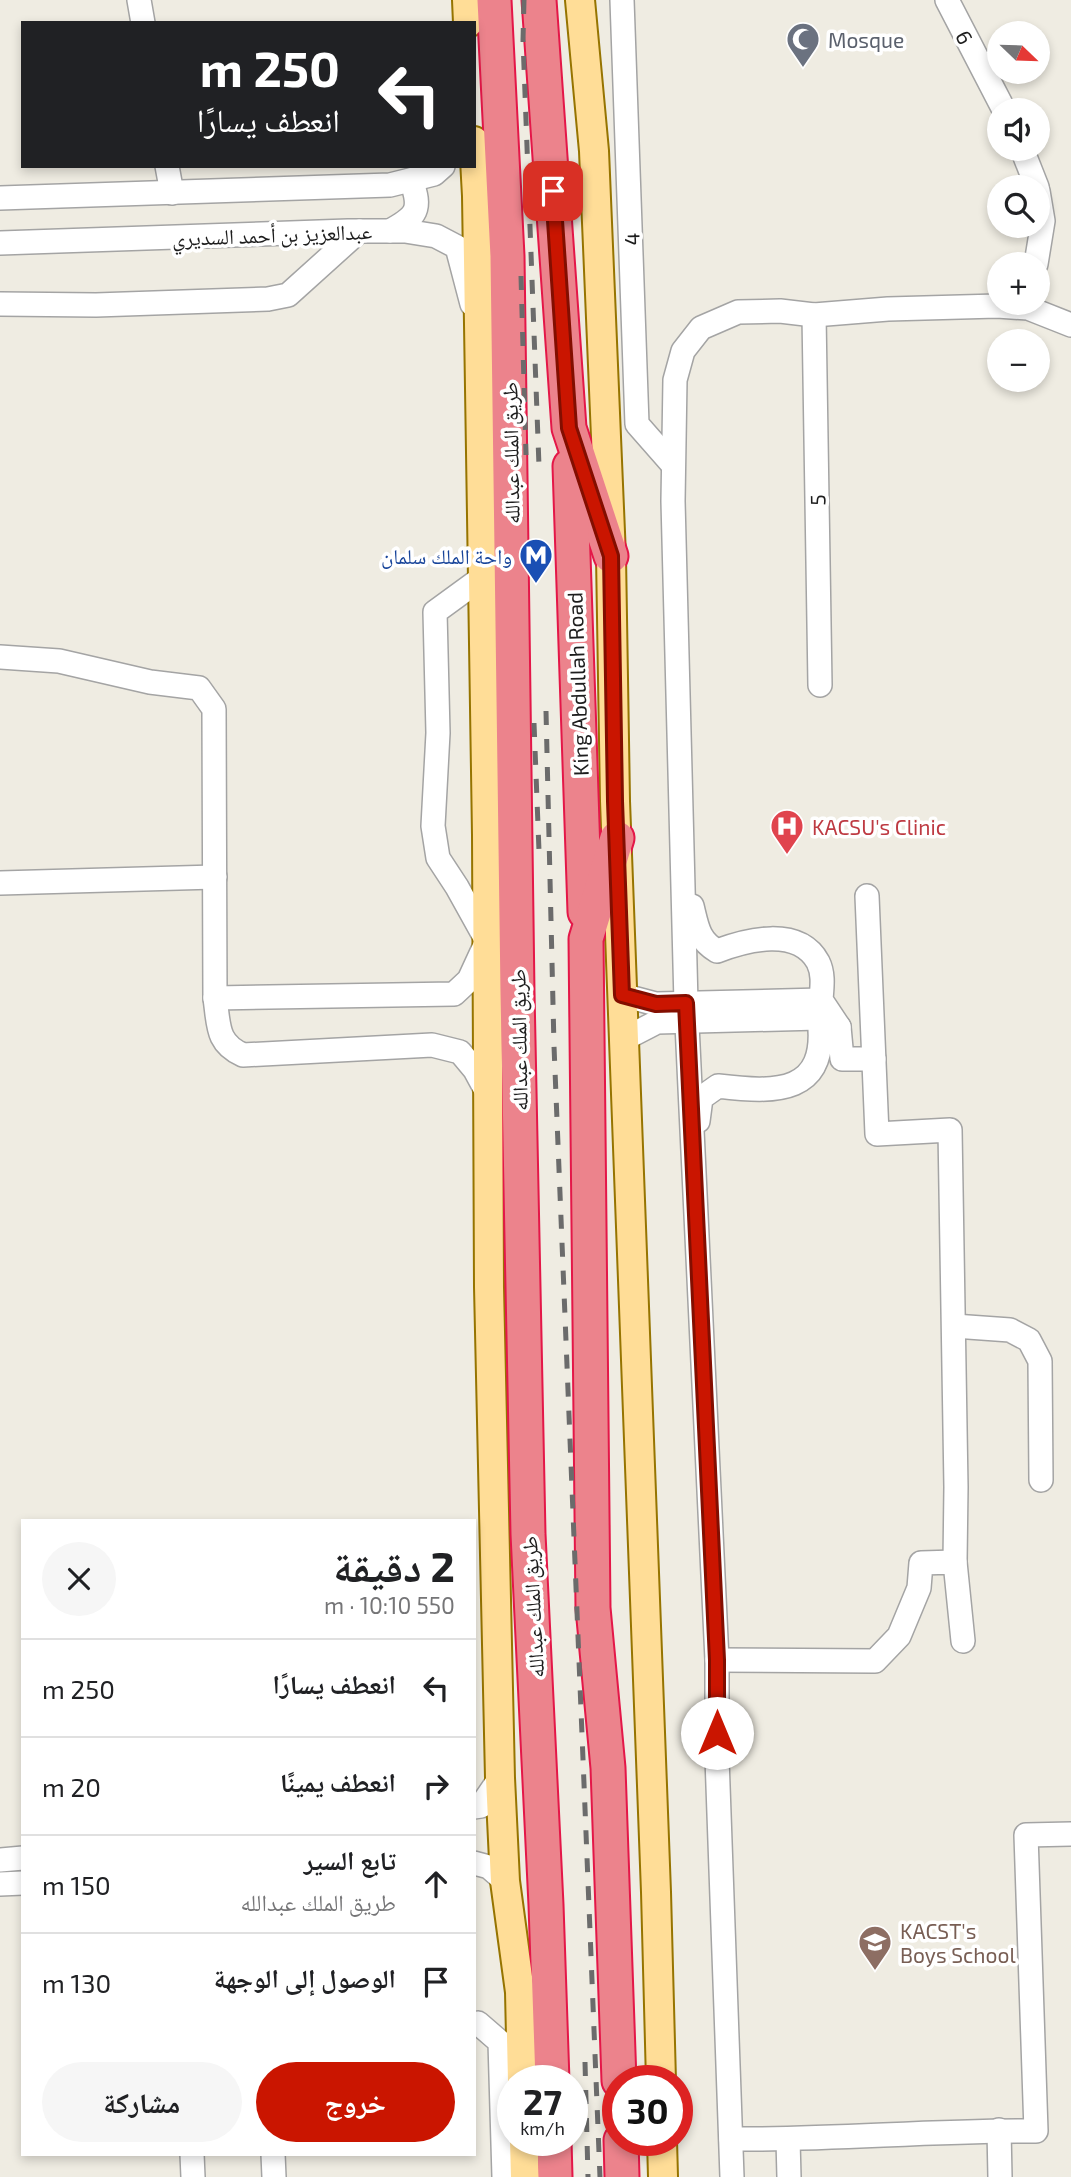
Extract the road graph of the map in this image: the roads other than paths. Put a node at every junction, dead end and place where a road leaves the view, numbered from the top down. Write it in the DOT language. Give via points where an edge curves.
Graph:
graph roads {
  1 [pos="139,0"];
  2 [pos="467,0"];
  3 [pos="494,0"];
  4 [pos="539,0"];
  5 [pos="580,0"];
  6 [pos="622,0"];
  7 [pos="947,0"];
  8 [pos="143,21"];
  9 [pos="468,21"];
  10 [pos="998,98"];
  11 [pos="167,168"];
  12 [pos="441,168"];
  13 [pos="475,168"];
  14 [pos="411,180"];
  15 [pos="172,193"];
  16 [pos="0,198"];
  17 [pos="359,231"];
  18 [pos="390,231"];
  19 [pos="0,243"];
  20 [pos="0,303"];
  21 [pos="987,306"];
  22 [pos="814,315"];
  23 [pos="1050,315"];
  24 [pos="1071,325"];
  25 [pos="479,330"];
  26 [pos="569,428"];
  27 [pos="673,465"];
  28 [pos="611,556"];
  29 [pos="483,577"];
  30 [pos="0,657"];
  31 [pos="820,685"];
  32 [pos="617,838"];
  33 [pos="683,875"];
  34 [pos="215,877"];
  35 [pos="0,883"];
  36 [pos="867,896"];
  37 [pos="586,939"];
  38 [pos="487,940"];
  39 [pos="622,995"];
  40 [pos="215,998"];
  41 [pos="686,1013"];
  42 [pos="827,1015"];
  43 [pos="624,1039"];
  44 [pos="874,1059"];
  45 [pos="488,1094"];
  46 [pos="693,1162"];
  47 [pos="954,1326"];
  48 [pos="1041,1480"];
  49 [pos="956,1562"];
  50 [pos="963,1641"];
  51 [pos="717,1660"];
  52 [pos="500,1778"];
  53 [pos="476,1807"];
  54 [pos="1071,1834"];
  55 [pos="21,1858"];
  56 [pos="0,1860"];
  57 [pos="476,1864"];
  58 [pos="505,1881"];
  59 [pos="21,1883"];
  60 [pos="0,1884"];
  61 [pos="476,2024"];
  62 [pos="522,2065"];
  63 [pos="551,2065"];
  64 [pos="618,2065"];
  65 [pos="661,2065"];
  66 [pos="999,2130"];
  67 [pos="731,2139"];
  68 [pos="788,2140"];
  69 [pos="192,2156"];
  70 [pos="273,2156"];
  71 [pos="524,2156"];
  72 [pos="554,2156"];
  73 [pos="621,2156"];
  74 [pos="662,2156"];
  75 [pos="193,2177"];
  76 [pos="274,2177"];
  77 [pos="504,2177"];
  78 [pos="525,2177"];
  79 [pos="555,2177"];
  80 [pos="622,2177"];
  81 [pos="663,2177"];
  82 [pos="732,2177"];
  83 [pos="789,2177"];
  84 [pos="1000,2177"];
  1 -- 8 [label="street"];
  2 -- 9 [label="main road"];
  3 -- 63 [label="highway, طريق الملك عبدالله" via="507,270 528,1534"];
  4 -- 26 [label="highway"];
  5 -- 28 [label="main road" via="594,151"];
  6 -- 27 [label="street, 4" via="637,424"];
  7 -- 10 [label="street, 6"];
  11 -- 15 [label="street"];
  12 -- 14 [label="street"];
  13 -- 25 [label="main road"];
  14 -- 15 [label="street" via="390,185"];
  14 -- 18 [label="street" via="418,199 415,211"];
  15 -- 16 [label="street"];
  17 -- 18 [label="street, عبدالعزيز بن أحمد السديري"];
  17 -- 19 [label="street, عبدالعزيز بن أحمد السديري"];
  17 -- 20 [label="street" via="288,295 109,304"];
  18 -- 25 [label="street, عبدالعزيز بن أحمد السديري" via="436,236 457,247"];
  21 -- 22 [label="street"];
  22 -- 27 [label="street" via="738,312 701,328 683,351 676,380"];
  22 -- 31 [label="street, 5"];
  23 -- 24 [label="street"];
  25 -- 29 [label="main road"];
  26 -- 28 [label="highway"];
  26 -- 37 [label="highway, King Abdullah Road"];
  27 -- 33 [label="street"];
  28 -- 32 [label="main road"];
  29 -- 38 [label="main road"];
  29 -- 38 [label="street" via="435,612 438,733 433,826 438,858"];
  30 -- 34 [label="street" via="60,661 199,688 214,709"];
  32 -- 37 [label="highway"];
  32 -- 39 [label="main road"];
  33 -- 41 [label="street"];
  33 -- 42 [label="street" via="705,944 717,951 772,938 806,949 823,980"];
  34 -- 35 [label="street"];
  34 -- 40 [label="street"];
  36 -- 44 [label="street"];
  37 -- 64 [label="highway" via="593,1608 608,1769"];
  38 -- 40 [label="street" via="469,980 454,994"];
  38 -- 45 [label="main road"];
  39 -- 41 [label="street"];
  39 -- 43 [label="main road"];
  40 -- 45 [label="street" via="221,1038 243,1055 432,1045 460,1052"];
  41 -- 42 [label="street"];
  41 -- 43 [label="street"];
  41 -- 46 [label="street"];
  42 -- 44 [label="street" via="842,1059"];
  42 -- 46 [label="street" via="818,1057 800,1081 778,1090 718,1086 701,1098"];
  43 -- 65 [label="main road"];
  44 -- 47 [label="street" via="877,1134 950,1130"];
  45 -- 52 [label="main road"];
  46 -- 51 [label="street"];
  47 -- 48 [label="street" via="1010,1330 1029,1340 1040,1361"];
  47 -- 49 [label="street"];
  49 -- 50 [label="street"];
  49 -- 51 [label="street" via="921,1563 919,1588 899,1636 875,1661"];
  51 -- 67 [label="street"];
  52 -- 53 [label="street"];
  52 -- 58 [label="main road"];
  54 -- 66 [label="street" via="1026,1835 1036,2131"];
  55 -- 56 [label="street"];
  57 -- 58 [label="street" via="489,1867"];
  58 -- 62 [label="main road" via="520,1992"];
  59 -- 60 [label="street"];
  61 -- 77 [label="street" via="500,2042"];
  66 -- 68 [label="street"];
  66 -- 84 [label="street"];
  67 -- 68 [label="street"];
  67 -- 82 [label="street"];
  68 -- 83 [label="street"];
  69 -- 75 [label="street"];
  70 -- 76 [label="street"];
  71 -- 78 [label="main road"];
  72 -- 79 [label="highway"];
  73 -- 80 [label="highway"];
  74 -- 81 [label="main road"];
}
